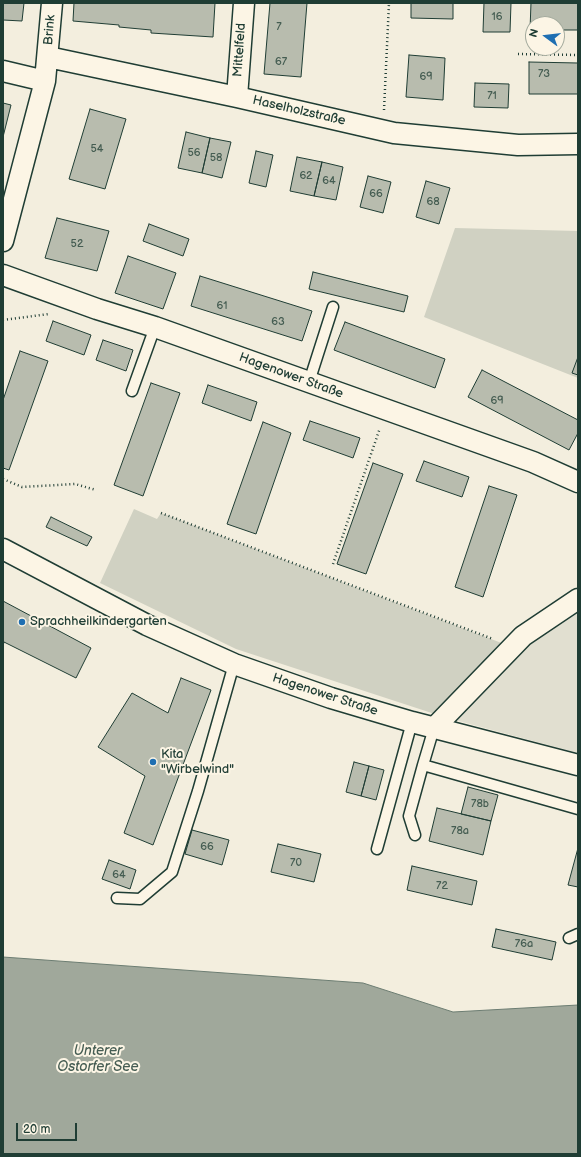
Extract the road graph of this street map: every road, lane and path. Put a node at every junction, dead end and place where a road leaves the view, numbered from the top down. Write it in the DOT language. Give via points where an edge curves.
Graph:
graph roads {
  1 [pos="52,3"];
  2 [pos="244,3"];
  3 [pos="389,3"];
  4 [pos="518,54"];
  5 [pos="578,55"];
  6 [pos="48,57"];
  7 [pos="3,71"];
  8 [pos="45,82"];
  9 [pos="237,97"];
  10 [pos="383,130"];
  11 [pos="578,144"];
  12 [pos="3,241"];
  13 [pos="3,275"];
  14 [pos="333,307"];
  15 [pos="155,327"];
  16 [pos="309,382"];
  17 [pos="132,391"];
  18 [pos="387,410"];
  19 [pos="3,479"];
  20 [pos="578,482"];
  21 [pos="96,490"];
  22 [pos="161,513"];
  23 [pos="3,549"];
  24 [pos="333,564"];
  25 [pos="578,599"];
  26 [pos="512,647"];
  27 [pos="234,664"];
  28 [pos="412,722"];
  29 [pos="434,728"];
  30 [pos="423,765"];
  31 [pos="578,765"];
  32 [pos="578,809"];
  33 [pos="415,835"];
  34 [pos="377,849"];
  35 [pos="116,898"];
  1 -- 6 [label="street, Brink"];
  2 -- 9 [label="street, Mittelfeld"];
  3 -- 10 [label="path"];
  4 -- 5 [label="path"];
  6 -- 8 [label="street"];
  6 -- 9 [label="street, Haselholzstraße"];
  7 -- 8 [label="street"];
  8 -- 12 [label="street"];
  9 -- 10 [label="street, Haselholzstraße"];
  10 -- 11 [label="street, Haselholzstraße" via="518,145"];
  13 -- 15 [label="street, Hagenower Straße"];
  14 -- 16 [label="lane"];
  15 -- 16 [label="street, Hagenower Straße"];
  15 -- 17 [label="lane"];
  16 -- 18 [label="street, Hagenower Straße"];
  18 -- 20 [label="street, Hagenower Straße" via="533,462"];
  18 -- 24 [label="path"];
  19 -- 21 [label="path" via="22,487 75,484"];
  22 -- 26 [label="path"];
  23 -- 27 [label="street, Hagenower Straße" via="147,625"];
  25 -- 26 [label="street" via="523,636"];
  26 -- 29 [label="street"];
  27 -- 28 [label="street, Hagenower Straße" via="331,698"];
  27 -- 35 [label="lane" via="172,872 140,899"];
  28 -- 29 [label="street, Hagenower Straße"];
  28 -- 34 [label="lane"];
  29 -- 30 [label="lane"];
  29 -- 31 [label="street, Hagenower Straße"];
  30 -- 32 [label="lane"];
  30 -- 33 [label="lane" via="409,816"];
}
